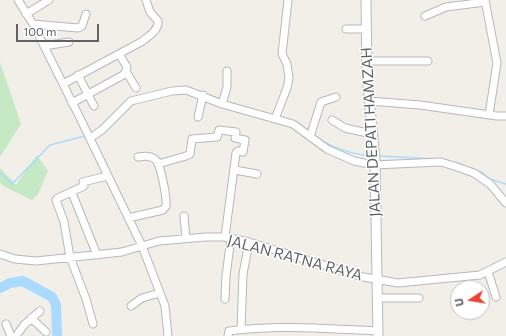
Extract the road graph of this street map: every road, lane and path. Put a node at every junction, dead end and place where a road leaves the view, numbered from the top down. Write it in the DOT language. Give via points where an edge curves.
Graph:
graph roads {
  1 [pos="18,0"];
  2 [pos="49,0"];
  3 [pos="146,0"];
  4 [pos="288,0"];
  5 [pos="366,0"];
  6 [pos="485,1"];
  7 [pos="26,14"];
  8 [pos="86,14"];
  9 [pos="425,16"];
  10 [pos="33,24"];
  11 [pos="366,29"];
  12 [pos="346,30"];
  13 [pos="70,42"];
  14 [pos="44,46"];
  15 [pos="119,54"];
  16 [pos="366,61"];
  17 [pos="428,62"];
  18 [pos="227,71"];
  19 [pos="127,73"];
  20 [pos="78,75"];
  21 [pos="63,84"];
  22 [pos="136,88"];
  23 [pos="88,94"];
  24 [pos="203,96"];
  25 [pos="336,97"];
  26 [pos="224,100"];
  27 [pos="369,101"];
  28 [pos="72,103"];
  29 [pos="94,106"];
  30 [pos="489,115"];
  31 [pos="277,116"];
  32 [pos="506,116"];
  33 [pos="198,117"];
  34 [pos="332,120"];
  35 [pos="312,134"];
  36 [pos="372,134"];
  37 [pos="88,135"];
  38 [pos="138,157"];
  39 [pos="158,164"];
  40 [pos="374,165"];
  41 [pos="235,170"];
  42 [pos="257,174"];
  43 [pos="107,176"];
  44 [pos="72,193"];
  45 [pos="506,202"];
  46 [pos="184,216"];
  47 [pos="128,218"];
  48 [pos="186,238"];
  49 [pos="228,238"];
  50 [pos="249,242"];
  51 [pos="142,246"];
  52 [pos="0,254"];
  53 [pos="97,254"];
  54 [pos="70,257"];
  55 [pos="506,262"];
  56 [pos="488,272"];
  57 [pos="377,280"];
  58 [pos="160,293"];
  59 [pos="496,297"];
  60 [pos="377,298"];
  61 [pos="419,298"];
  62 [pos="225,299"];
  63 [pos="131,306"];
  64 [pos="40,311"];
  65 [pos="31,318"];
  66 [pos="6,324"];
  67 [pos="94,324"];
  68 [pos="241,329"];
  69 [pos="46,332"];
  70 [pos="378,334"];
  71 [pos="10,336"];
  72 [pos="16,336"];
  73 [pos="168,336"];
  74 [pos="228,336"];
  1 -- 7 [label="street"];
  2 -- 7 [label="street"];
  3 -- 15 [label="street" via="150,12 158,20 158,27 145,40"];
  4 -- 31 [label="street" via="282,54 289,78"];
  5 -- 11 [label="main road, JALAN DEPATI HAMZAH"];
  6 -- 9 [label="street" via="446,7"];
  6 -- 30 [label="street" via="496,63"];
  7 -- 10 [label="street"];
  8 -- 10 [label="street" via="82,26 78,28"];
  10 -- 14 [label="street"];
  11 -- 12 [label="street"];
  11 -- 16 [label="main road, JALAN DEPATI HAMZAH"];
  13 -- 14 [label="street"];
  14 -- 21 [label="street"];
  15 -- 19 [label="street" via="125,63"];
  15 -- 20 [label="street"];
  16 -- 17 [label="street"];
  16 -- 27 [label="main road, JALAN DEPATI HAMZAH"];
  18 -- 26 [label="street"];
  19 -- 22 [label="street"];
  19 -- 23 [label="street"];
  20 -- 21 [label="street"];
  20 -- 23 [label="street"];
  21 -- 28 [label="street"];
  23 -- 28 [label="street"];
  23 -- 29 [label="street"];
  24 -- 26 [label="street"];
  24 -- 33 [label="street"];
  24 -- 37 [label="street" via="181,90 134,100 102,130"];
  25 -- 35 [label="street" via="321,102"];
  26 -- 31 [label="street"];
  27 -- 30 [label="street"];
  27 -- 36 [label="main road, JALAN DEPATI HAMZAH"];
  28 -- 37 [label="street"];
  30 -- 32 [label="street"];
  31 -- 35 [label="street"];
  34 -- 36 [label="street" via="345,128"];
  35 -- 40 [label="street" via="344,157"];
  36 -- 40 [label="main road, JALAN DEPATI HAMZAH"];
  37 -- 43 [label="street"];
  38 -- 39 [label="street" via="146,156"];
  39 -- 41 [label="street" via="190,154 192,139 217,137 219,130 233,131 236,132 236,138 245,140 243,152 236,153"];
  39 -- 47 [label="street" via="166,206 163,210"];
  40 -- 45 [label="street" via="441,162 474,173 490,184"];
  40 -- 57 [label="main road, JALAN DEPATI HAMZAH"];
  41 -- 42 [label="street"];
  41 -- 49 [label="street"];
  43 -- 44 [label="street" via="83,182 84,186"];
  43 -- 47 [label="street"];
  44 -- 53 [label="street"];
  44 -- 54 [label="street" via="56,200 64,222"];
  46 -- 48 [label="street"];
  47 -- 51 [label="street"];
  48 -- 49 [label="street, JALAN RATNA RAYA"];
  48 -- 51 [label="street, JALAN RATNA RAYA"];
  49 -- 50 [label="street, JALAN RATNA RAYA"];
  49 -- 62 [label="street"];
  50 -- 57 [label="street, JALAN RATNA RAYA"];
  50 -- 68 [label="street" via="243,274"];
  51 -- 53 [label="street, JALAN RATNA RAYA" via="122,252"];
  51 -- 58 [label="street"];
  52 -- 54 [label="street, JALAN RATNA RAYA" via="29,261"];
  53 -- 54 [label="street, JALAN RATNA RAYA"];
  54 -- 67 [label="street"];
  55 -- 56 [label="street, JALAN RATNA RAYA"];
  56 -- 57 [label="street, JALAN RATNA RAYA" via="417,282"];
  56 -- 59 [label="street"];
  57 -- 60 [label="main road, JALAN DEPATI HAMZAH"];
  58 -- 63 [label="street" via="142,298"];
  58 -- 73 [label="street" via="167,316"];
  60 -- 61 [label="street"];
  60 -- 70 [label="main road, JALAN DEPATI HAMZAH"];
  64 -- 65 [label="street"];
  65 -- 69 [label="street"];
  65 -- 72 [label="street"];
  66 -- 71 [label="street"];
  68 -- 70 [label="street" via="309,328"];
  68 -- 74 [label="street" via="230,331"];
}
